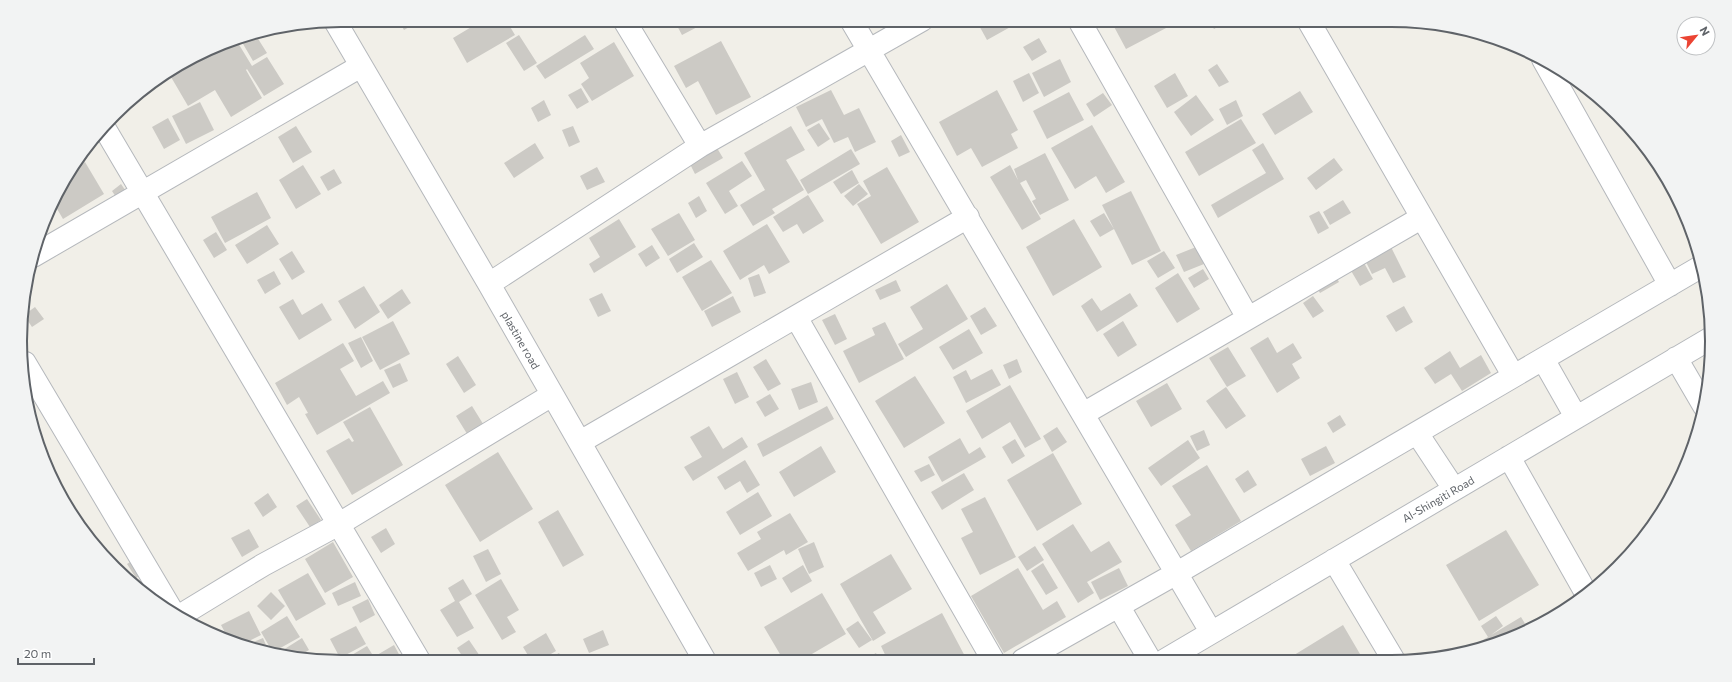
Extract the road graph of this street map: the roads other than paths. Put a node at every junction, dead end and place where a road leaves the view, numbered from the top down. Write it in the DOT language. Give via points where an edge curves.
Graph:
graph roads {
  1 [pos="339,27"];
  2 [pos="628,27"];
  3 [pos="855,27"];
  4 [pos="910,27"];
  5 [pos="1084,27"];
  6 [pos="1312,27"];
  7 [pos="869,51"];
  8 [pos="361,66"];
  9 [pos="1549,70"];
  10 [pos="107,132"];
  11 [pos="700,146"];
  12 [pos="143,193"];
  13 [pos="968,217"];
  14 [pos="1421,218"];
  15 [pos="40,252"];
  16 [pos="1696,269"];
  17 [pos="489,284"];
  18 [pos="1670,285"];
  19 [pos="796,317"];
  20 [pos="1248,318"];
  21 [pos="1705,341"];
  22 [pos="1676,358"];
  23 [pos="1543,359"];
  24 [pos="29,369"];
  25 [pos="1513,376"];
  26 [pos="552,394"];
  27 [pos="1700,398"];
  28 [pos="1084,414"];
  29 [pos="1576,417"];
  30 [pos="1417,433"];
  31 [pos="580,442"];
  32 [pos="1509,457"];
  33 [pos="1454,489"];
  34 [pos="339,524"];
  35 [pos="1334,560"];
  36 [pos="1177,573"];
  37 [pos="1584,589"];
  38 [pos="167,602"];
  39 [pos="1119,607"];
  40 [pos="184,613"];
  41 [pos="1211,632"];
  42 [pos="416,655"];
  43 [pos="702,655"];
  44 [pos="990,655"];
  45 [pos="1033,655"];
  46 [pos="1147,655"];
  47 [pos="1176,655"];
  48 [pos="1391,655"];
  1 -- 8 [label="street, plastine road"];
  2 -- 11 [label="street"];
  3 -- 7 [label="street"];
  4 -- 7 [label="street"];
  5 -- 20 [label="street"];
  6 -- 14 [label="street"];
  7 -- 11 [label="street"];
  7 -- 13 [label="street"];
  8 -- 12 [label="street"];
  8 -- 17 [label="street, plastine road"];
  9 -- 18 [label="street"];
  10 -- 12 [label="street"];
  11 -- 17 [label="street"];
  12 -- 15 [label="street"];
  12 -- 34 [label="street"];
  13 -- 19 [label="street"];
  13 -- 28 [label="street"];
  14 -- 20 [label="street"];
  14 -- 25 [label="street"];
  16 -- 18 [label="street"];
  17 -- 26 [label="street, plastine road"];
  18 -- 23 [label="street"];
  19 -- 31 [label="street"];
  19 -- 44 [label="street"];
  20 -- 28 [label="street"];
  21 -- 22 [label="street, Al-Shingiti Road"];
  22 -- 27 [label="street"];
  22 -- 29 [label="street, Al-Shingiti Road"];
  23 -- 25 [label="street"];
  23 -- 29 [label="street"];
  24 -- 38 [label="street"];
  25 -- 30 [label="street"];
  26 -- 31 [label="street, plastine road"];
  26 -- 34 [label="street"];
  28 -- 36 [label="street"];
  29 -- 32 [label="street, Al-Shingiti Road"];
  30 -- 33 [label="street"];
  30 -- 36 [label="street"];
  31 -- 43 [label="street, plastine road"];
  32 -- 33 [label="street, Al-Shingiti Road"];
  32 -- 37 [label="street"];
  33 -- 35 [label="street, Al-Shingiti Road"];
  34 -- 40 [label="street" via="263,565"];
  34 -- 42 [label="street"];
  35 -- 41 [label="street, Al-Shingiti Road"];
  35 -- 48 [label="street"];
  36 -- 39 [label="street"];
  36 -- 41 [label="street"];
  39 -- 45 [label="street"];
  39 -- 46 [label="street"];
  41 -- 47 [label="street, Al-Shingiti Road"];
}
